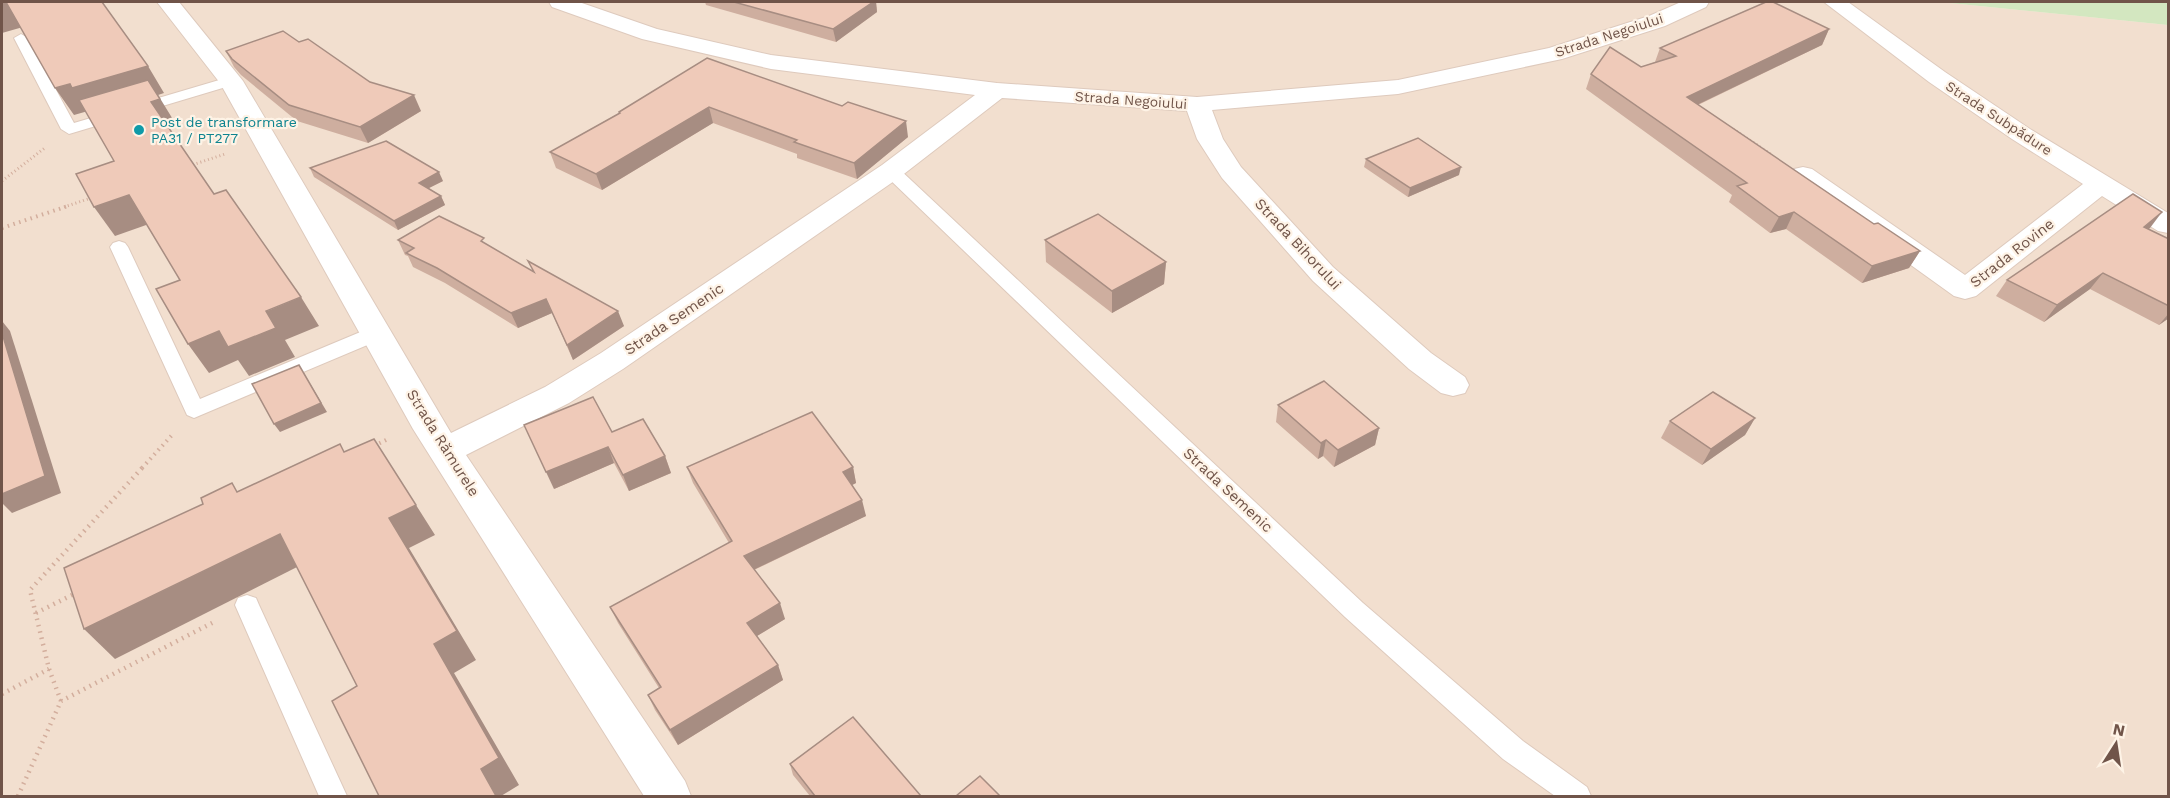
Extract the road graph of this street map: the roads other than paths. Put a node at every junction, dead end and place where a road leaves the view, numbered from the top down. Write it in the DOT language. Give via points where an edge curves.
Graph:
graph roads {
  1 [pos="168,2"];
  2 [pos="560,2"];
  3 [pos="1698,2"];
  4 [pos="1835,2"];
  5 [pos="21,38"];
  6 [pos="231,81"];
  7 [pos="997,90"];
  8 [pos="1197,104"];
  9 [pos="891,171"];
  10 [pos="1803,175"];
  11 [pos="2102,183"];
  12 [pos="2169,225"];
  13 [pos="119,247"];
  14 [pos="377,333"];
  15 [pos="1453,385"];
  16 [pos="446,450"];
  17 [pos="247,605"];
  18 [pos="333,796"];
  19 [pos="669,796"];
  20 [pos="1576,796"];
  1 -- 6 [label="street, Strada Rămurele"];
  2 -- 7 [label="street, Strada Negoiului" via="650,34 771,62"];
  3 -- 8 [label="street, Strada Negoiului" via="1657,21 1554,54 1398,87"];
  4 -- 11 [label="street, Strada Subpădure" via="2021,134"];
  5 -- 6 [label="lane" via="69,129"];
  6 -- 14 [label="street, Strada Rămurele"];
  7 -- 8 [label="street, Strada Negoiului"];
  7 -- 9 [label="street, Strada Semenic"];
  8 -- 15 [label="street, Strada Bihorului" via="1210,139 1231,172 1323,274 1419,361"];
  9 -- 16 [label="street, Strada Semenic" via="612,361 557,395"];
  9 -- 20 [label="lane, Strada Semenic" via="1354,610 1513,750"];
  10 -- 11 [label="street, Strada Rovine" via="1965,290"];
  11 -- 12 [label="street, Strada Subpădure"];
  13 -- 14 [label="lane" via="194,410"];
  14 -- 16 [label="street, Strada Rămurele"];
  16 -- 19 [label="street, Strada Rămurele"];
  17 -- 18 [label="lane"];
}
